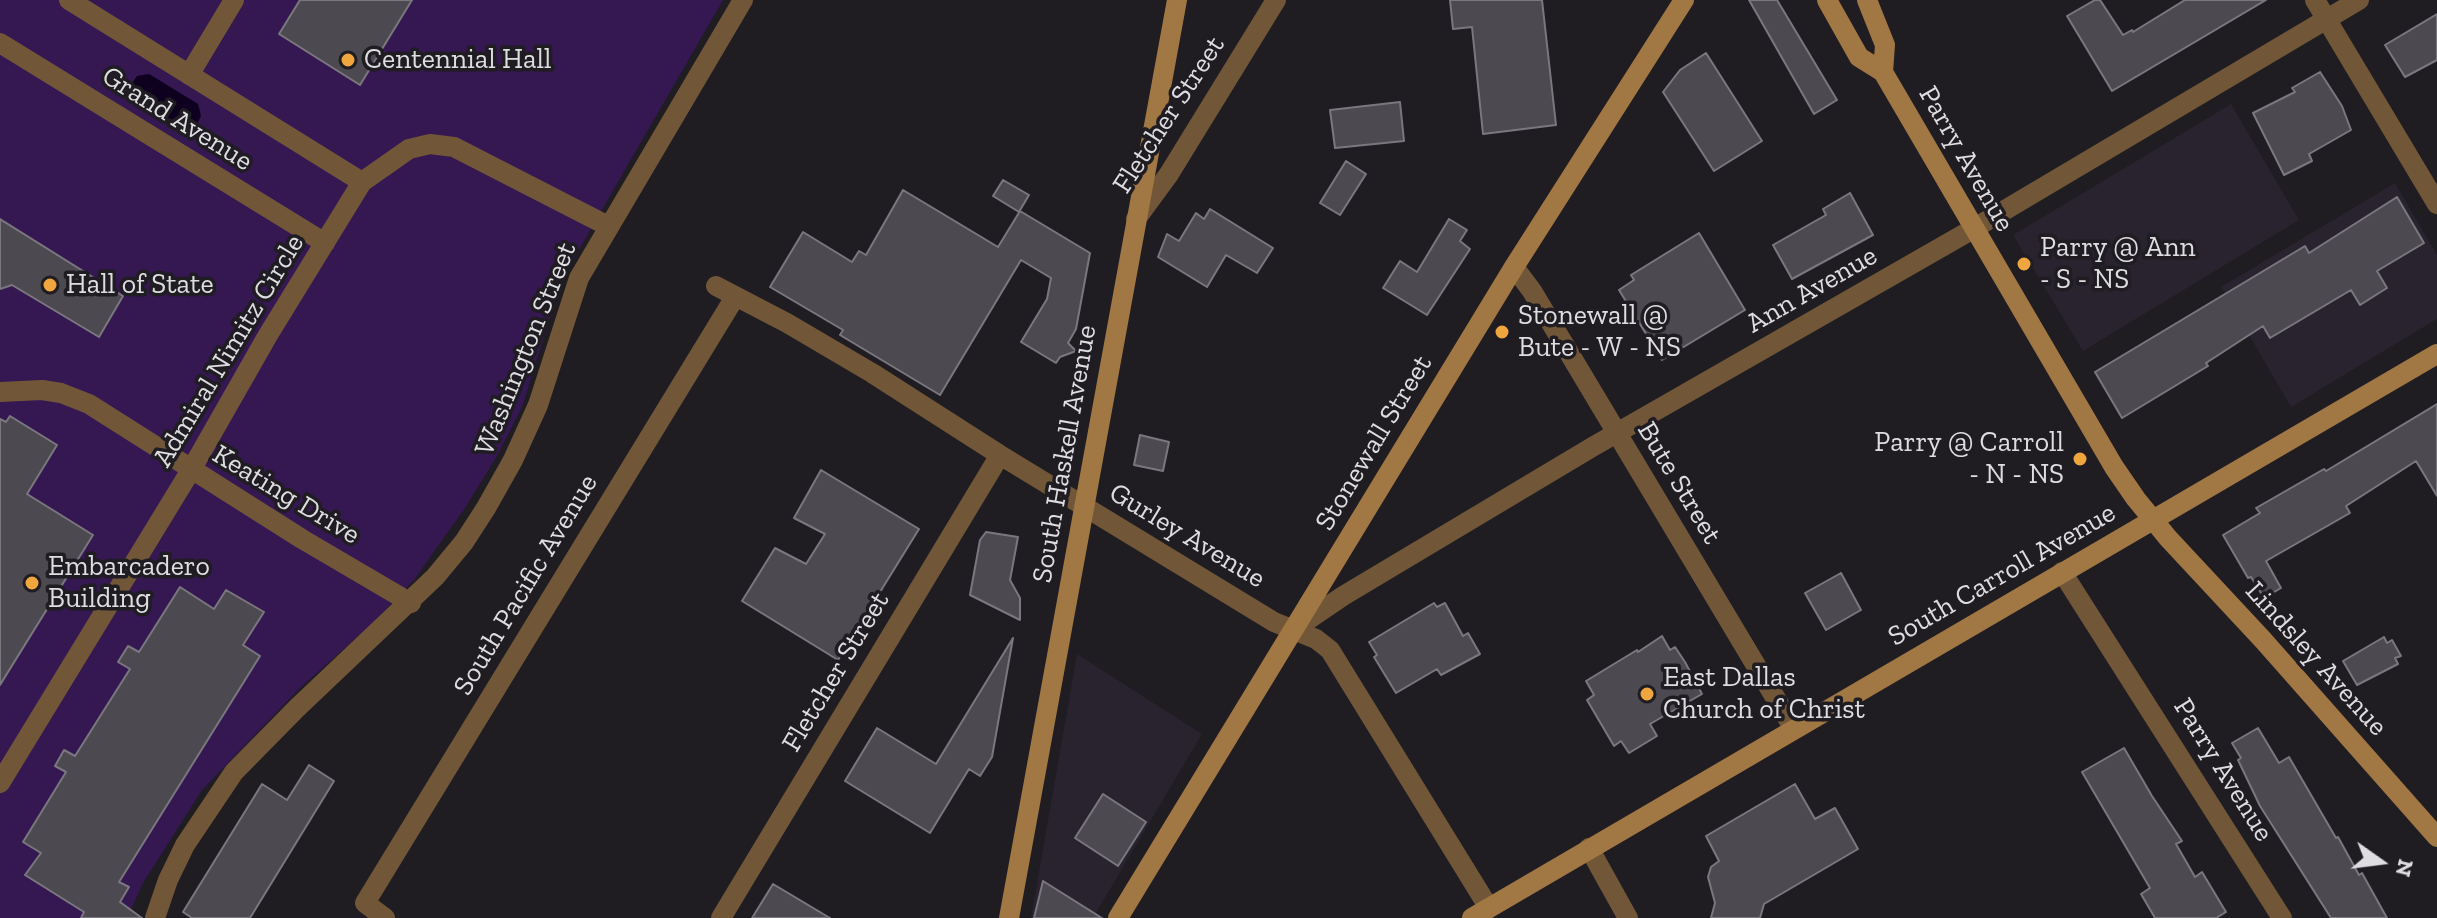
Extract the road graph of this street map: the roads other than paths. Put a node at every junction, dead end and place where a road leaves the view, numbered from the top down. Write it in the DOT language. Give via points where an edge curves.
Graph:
graph roads {
  1 [pos="69,0"];
  2 [pos="234,0"];
  3 [pos="743,0"];
  4 [pos="1177,0"];
  5 [pos="1276,0"];
  6 [pos="1684,0"];
  7 [pos="1827,0"];
  8 [pos="1867,0"];
  9 [pos="2315,0"];
  10 [pos="2359,0"];
  11 [pos="2326,19"];
  12 [pos="0,43"];
  13 [pos="1883,72"];
  14 [pos="189,75"];
  15 [pos="362,182"];
  16 [pos="2437,204"];
  17 [pos="1135,220"];
  18 [pos="608,226"];
  19 [pos="1973,229"];
  20 [pos="325,243"];
  21 [pos="1514,267"];
  22 [pos="716,286"];
  23 [pos="735,297"];
  24 [pos="2437,354"];
  25 [pos="0,392"];
  26 [pos="1618,435"];
  27 [pos="1000,455"];
  28 [pos="191,470"];
  29 [pos="1085,506"];
  30 [pos="2152,519"];
  31 [pos="2062,572"];
  32 [pos="411,603"];
  33 [pos="1293,630"];
  34 [pos="1794,729"];
  35 [pos="0,783"];
  36 [pos="2437,837"];
  37 [pos="1589,848"];
  38 [pos="1480,913"];
  39 [pos="155,918"];
  40 [pos="385,918"];
  41 [pos="721,918"];
  42 [pos="1009,918"];
  43 [pos="1118,918"];
  44 [pos="1628,918"];
  45 [pos="2282,918"];
  1 -- 14 [label="street, Grand Avenue"];
  2 -- 14 [label="street"];
  3 -- 18 [label="street, Washington Street"];
  4 -- 17 [label="street, South Haskell Avenue"];
  5 -- 17 [label="street, Fletcher Street"];
  6 -- 21 [label="street, Stonewall Street"];
  7 -- 13 [label="street, Parry Avenue" via="1859,57"];
  8 -- 13 [label="street, Parry Avenue" via="1885,45"];
  9 -- 11 [label="street"];
  10 -- 11 [label="street, Ann Avenue"];
  11 -- 16 [label="street"];
  11 -- 19 [label="street, Ann Avenue"];
  12 -- 20 [label="street, Grand Avenue"];
  13 -- 19 [label="street, Parry Avenue"];
  14 -- 15 [label="street, Grand Avenue"];
  15 -- 18 [label="street, Admiral Nimitz Circle" via="409,149 430,144 454,147"];
  15 -- 20 [label="street, Admiral Nimitz Circle"];
  17 -- 29 [label="street, South Haskell Avenue"];
  18 -- 32 [label="street, Washington Street" via="579,278 538,405 513,460 464,542"];
  19 -- 26 [label="street, Ann Avenue"];
  19 -- 30 [label="street, Parry Avenue" via="2114,467"];
  20 -- 28 [label="street, Admiral Nimitz Circle"];
  21 -- 26 [label="street, Bute Street"];
  21 -- 33 [label="street, Stonewall Street"];
  22 -- 23 [label="street, Gurley Avenue"];
  23 -- 27 [label="street, Gurley Avenue" via="872,373"];
  23 -- 40 [label="street, South Pacific Avenue" via="365,903"];
  24 -- 30 [label="street, South Carroll Avenue"];
  25 -- 28 [label="street, Keating Drive" via="61,393 89,404"];
  26 -- 33 [label="street, Ann Avenue"];
  26 -- 34 [label="street, Bute Street"];
  27 -- 29 [label="street, Gurley Avenue"];
  27 -- 41 [label="street, Fletcher Street"];
  28 -- 32 [label="street, Keating Drive"];
  28 -- 35 [label="street, Admiral Nimitz Circle"];
  29 -- 33 [label="street, Gurley Avenue"];
  29 -- 42 [label="street, South Haskell Avenue"];
  30 -- 31 [label="street, South Carroll Avenue"];
  30 -- 36 [label="street, Lindsley Avenue"];
  31 -- 34 [label="street, South Carroll Avenue"];
  31 -- 45 [label="street, Parry Avenue"];
  32 -- 39 [label="street, Washington Street" via="234,772 185,845"];
  33 -- 38 [label="street, Gurley Avenue" via="1330,650"];
  33 -- 43 [label="street, Stonewall Street"];
  34 -- 37 [label="street, South Carroll Avenue"];
  37 -- 38 [label="street, South Carroll Avenue"];
  37 -- 44 [label="street"];
}
